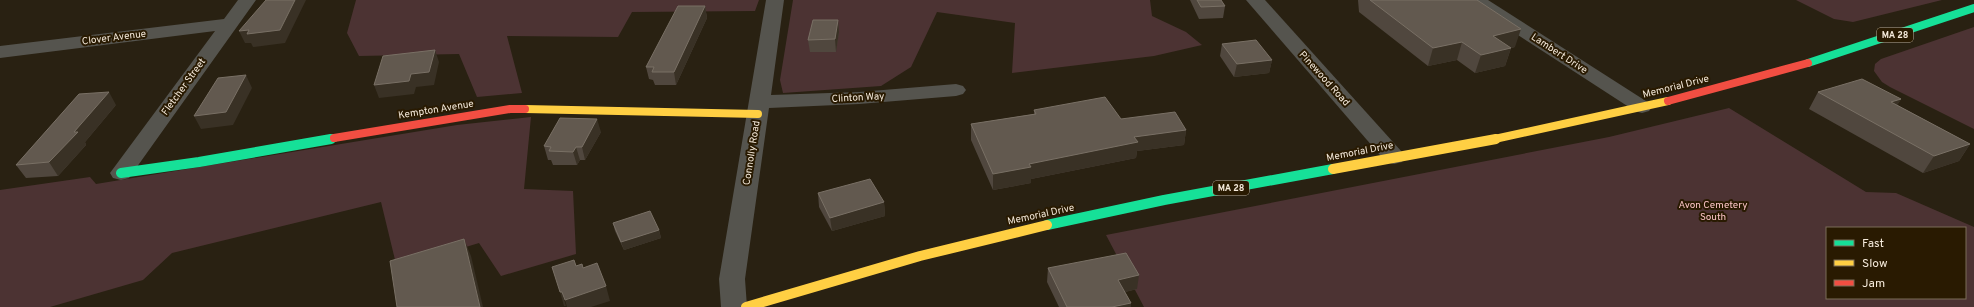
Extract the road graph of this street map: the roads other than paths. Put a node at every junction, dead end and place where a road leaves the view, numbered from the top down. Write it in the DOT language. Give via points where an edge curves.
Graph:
graph roads {
  1 [pos="246,0"];
  2 [pos="775,0"];
  3 [pos="1255,0"];
  4 [pos="1476,0"];
  5 [pos="1974,8"];
  6 [pos="229,24"];
  7 [pos="0,52"];
  8 [pos="956,90"];
  9 [pos="1642,107"];
  10 [pos="758,108"];
  11 [pos="1394,157"];
  12 [pos="121,173"];
  13 [pos="734,307"];
  14 [pos="746,307"];
  1 -- 6 [label="street, Fletcher Street"];
  2 -- 10 [label="street, Connolly Road"];
  3 -- 11 [label="street, Pinewood Road"];
  4 -- 9 [label="street, Lambert Drive"];
  5 -- 9 [label="main road, Memorial Drive / MA 28" via="1815,60"];
  6 -- 7 [label="street, Clover Avenue"];
  6 -- 12 [label="street, Fletcher Street"];
  8 -- 10 [label="street, Clinton Way"];
  9 -- 11 [label="main road, Memorial Drive / MA 28" via="1484,141"];
  10 -- 12 [label="main road, Kempton Avenue" via="510,109"];
  10 -- 13 [label="street, Connolly Road" via="732,279"];
  11 -- 14 [label="main road, Memorial Drive / MA 28" via="1017,231 925,254"];
}
